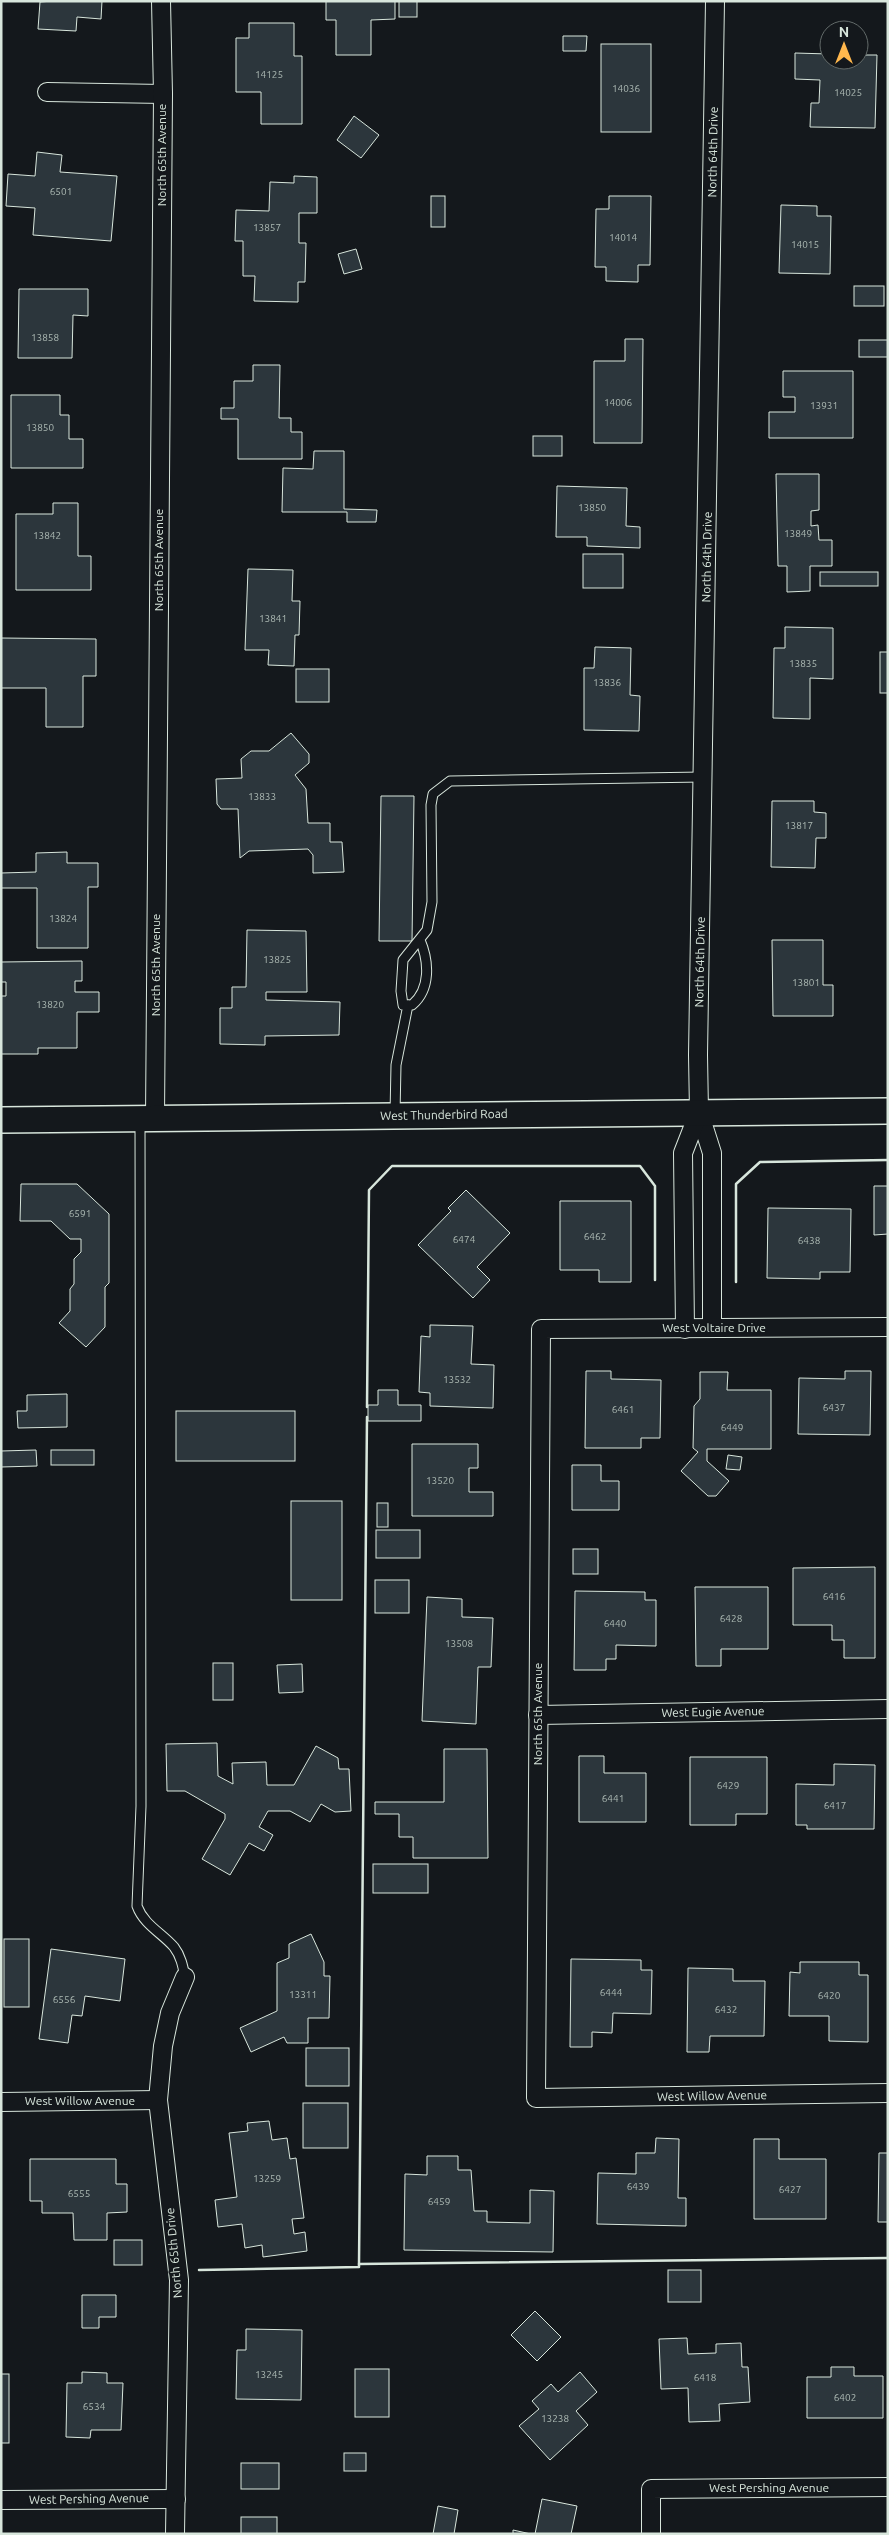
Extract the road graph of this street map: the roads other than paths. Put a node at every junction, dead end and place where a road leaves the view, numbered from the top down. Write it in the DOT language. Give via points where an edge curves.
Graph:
graph roads {
  1 [pos="162,1"];
  2 [pos="715,1"];
  3 [pos="47,92"];
  4 [pos="163,94"];
  5 [pos="703,777"];
  6 [pos="420,940"];
  7 [pos="408,1005"];
  8 [pos="888,1110"];
  9 [pos="699,1112"];
  10 [pos="395,1115"];
  11 [pos="148,1118"];
  12 [pos="1,1120"];
  13 [pos="684,1238"];
  14 [pos="712,1238"];
  15 [pos="888,1327"];
  16 [pos="712,1328"];
  17 [pos="541,1329"];
  18 [pos="685,1329"];
  19 [pos="888,1709"];
  20 [pos="538,1715"];
  21 [pos="185,1977"];
  22 [pos="888,2093"];
  23 [pos="536,2098"];
  24 [pos="158,2100"];
  25 [pos="1,2102"];
  26 [pos="888,2487"];
  27 [pos="176,2498"];
  28 [pos="1,2500"];
  29 [pos="176,2534"];
  30 [pos="651,2534"];
  1 -- 4 [label="street, North 65th Avenue"];
  2 -- 5 [label="street, North 64th Drive"];
  3 -- 4 [label="street"];
  4 -- 11 [label="street, North 65th Avenue"];
  5 -- 6 [label="lane" via="450,781 433,794 432,902 428,930"];
  5 -- 9 [label="street, North 64th Drive"];
  6 -- 7 [label="lane" via="403,960 401,991 403,1004"];
  6 -- 7 [label="lane" via="427,957 427,973 419,999 412,1006"];
  7 -- 10 [label="lane" via="396,1065"];
  8 -- 9 [label="main road, West Thunderbird Road"];
  9 -- 10 [label="main road, West Thunderbird Road"];
  9 -- 13 [label="street, North 64th Drive" via="683,1153"];
  9 -- 14 [label="street, North 64th Drive" via="712,1153"];
  10 -- 11 [label="main road, West Thunderbird Road"];
  11 -- 12 [label="main road, West Thunderbird Road"];
  11 -- 21 [label="lane" via="139,1406 141,1797 137,1906 141,1916 174,1948 181,1959"];
  13 -- 14 [label="street"];
  13 -- 18 [label="street, North 64th Drive"];
  14 -- 16 [label="street, North 64th Drive"];
  15 -- 16 [label="street, West Voltaire Drive"];
  16 -- 18 [label="street, West Voltaire Drive"];
  17 -- 18 [label="street, West Voltaire Drive"];
  17 -- 20 [label="street, North 65th Avenue"];
  19 -- 20 [label="street, West Eugie Avenue"];
  20 -- 23 [label="street, North 65th Avenue"];
  21 -- 24 [label="street, North 65th Drive" via="170,2013"];
  22 -- 23 [label="street, West Willow Avenue"];
  24 -- 25 [label="street, West Willow Avenue"];
  24 -- 27 [label="street, North 65th Drive" via="179,2280"];
  26 -- 30 [label="street, West Pershing Avenue" via="651,2489"];
  27 -- 28 [label="street, West Pershing Avenue"];
  27 -- 29 [label="street, North 65th Drive"];
}
